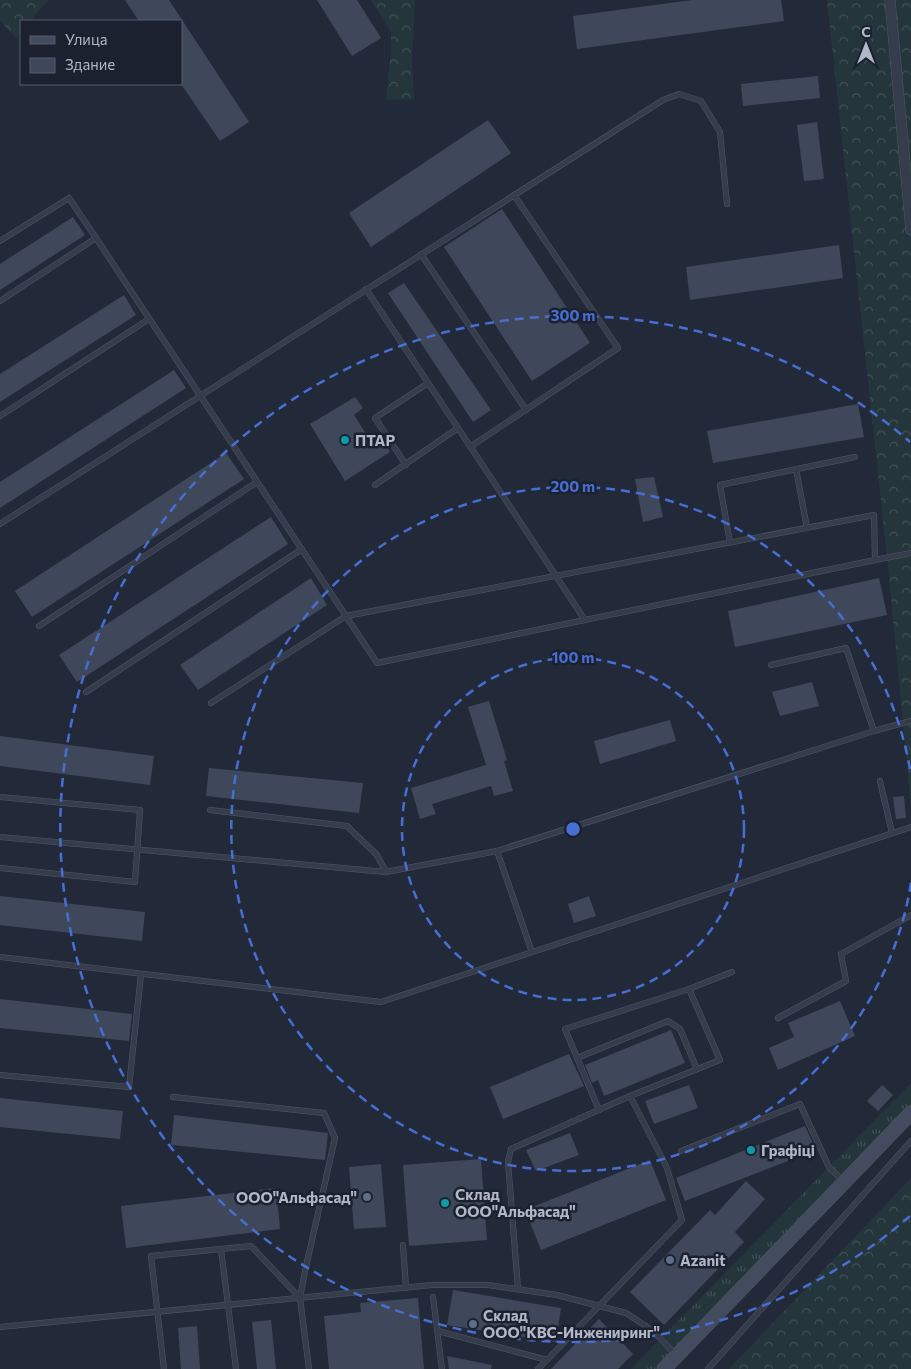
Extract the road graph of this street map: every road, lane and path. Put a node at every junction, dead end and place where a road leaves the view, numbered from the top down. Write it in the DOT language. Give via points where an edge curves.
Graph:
graph roads {
  1 [pos="890,0"];
  2 [pos="514,195"];
  3 [pos="727,204"];
  4 [pos="911,230"];
  5 [pos="96,238"];
  6 [pos="0,241"];
  7 [pos="421,254"];
  8 [pos="366,289"];
  9 [pos="0,301"];
  10 [pos="149,319"];
  11 [pos="428,383"];
  12 [pos="200,396"];
  13 [pos="526,410"];
  14 [pos="0,416"];
  15 [pos="458,428"];
  16 [pos="470,447"];
  17 [pos="855,457"];
  18 [pos="406,464"];
  19 [pos="796,469"];
  20 [pos="257,482"];
  21 [pos="375,485"];
  22 [pos="0,524"];
  23 [pos="807,528"];
  24 [pos="730,543"];
  25 [pos="302,550"];
  26 [pos="911,553"];
  27 [pos="875,560"];
  28 [pos="556,576"];
  29 [pos="346,616"];
  30 [pos="585,620"];
  31 [pos="39,626"];
  32 [pos="771,664"];
  33 [pos="86,692"];
  34 [pos="211,703"];
  35 [pos="911,721"];
  36 [pos="874,731"];
  37 [pos="880,781"];
  38 [pos="0,797"];
  39 [pos="210,810"];
  40 [pos="911,827"];
  41 [pos="892,833"];
  42 [pos="0,837"];
  43 [pos="138,850"];
  44 [pos="497,851"];
  45 [pos="0,868"];
  46 [pos="386,872"];
  47 [pos="911,916"];
  48 [pos="532,952"];
  49 [pos="0,957"];
  50 [pos="732,972"];
  51 [pos="140,974"];
  52 [pos="689,989"];
  53 [pos="778,1018"];
  54 [pos="577,1058"];
  55 [pos="697,1069"];
  56 [pos="0,1075"];
  57 [pos="630,1096"];
  58 [pos="173,1097"];
  59 [pos="599,1110"];
  60 [pos="911,1113"];
  61 [pos="911,1141"];
  62 [pos="680,1150"];
  63 [pos="845,1182"];
  64 [pos="403,1245"];
  65 [pos="221,1249"];
  66 [pos="406,1288"];
  67 [pos="518,1289"];
  68 [pos="433,1297"];
  69 [pos="300,1298"];
  70 [pos="229,1305"];
  71 [pos="599,1306"];
  72 [pos="158,1312"];
  73 [pos="0,1327"];
  74 [pos="438,1331"];
  75 [pos="677,1356"];
  76 [pos="547,1360"];
  77 [pos="164,1369"];
  78 [pos="236,1369"];
  79 [pos="309,1369"];
  80 [pos="442,1369"];
  81 [pos="538,1369"];
  82 [pos="664,1369"];
  83 [pos="708,1369"];
  1 -- 4 [label="street"];
  2 -- 3 [label="lane" via="663,100 679,94 701,101 720,132"];
  2 -- 7 [label="lane"];
  2 -- 13 [label="lane" via="618,348"];
  5 -- 6 [label="lane" via="69,198"];
  5 -- 9 [label="lane"];
  5 -- 10 [label="lane"];
  7 -- 8 [label="lane"];
  7 -- 13 [label="lane"];
  8 -- 11 [label="lane"];
  8 -- 12 [label="lane"];
  10 -- 12 [label="lane"];
  10 -- 14 [label="lane"];
  11 -- 15 [label="lane"];
  11 -- 18 [label="lane" via="374,418"];
  12 -- 20 [label="lane"];
  12 -- 22 [label="lane"];
  13 -- 16 [label="lane"];
  15 -- 16 [label="lane"];
  15 -- 18 [label="lane"];
  16 -- 28 [label="lane"];
  17 -- 19 [label="lane"];
  18 -- 21 [label="lane"];
  19 -- 23 [label="lane"];
  19 -- 24 [label="lane" via="720,485"];
  20 -- 25 [label="lane"];
  20 -- 31 [label="lane"];
  23 -- 24 [label="lane"];
  23 -- 27 [label="lane" via="874,515"];
  24 -- 28 [label="lane"];
  25 -- 29 [label="lane"];
  25 -- 33 [label="lane"];
  26 -- 27 [label="lane"];
  27 -- 30 [label="lane"];
  28 -- 29 [label="lane"];
  28 -- 30 [label="lane"];
  29 -- 30 [label="lane" via="378,663"];
  29 -- 34 [label="lane"];
  32 -- 36 [label="lane" via="846,648"];
  35 -- 36 [label="lane"];
  36 -- 44 [label="lane"];
  37 -- 41 [label="lane"];
  38 -- 43 [label="lane" via="140,810"];
  39 -- 46 [label="lane" via="346,826 377,855"];
  40 -- 41 [label="lane"];
  41 -- 48 [label="lane"];
  42 -- 43 [label="lane"];
  43 -- 45 [label="lane" via="135,882"];
  43 -- 46 [label="lane"];
  44 -- 46 [label="lane"];
  44 -- 48 [label="lane"];
  47 -- 53 [label="lane" via="840,954 846,981"];
  48 -- 51 [label="lane" via="382,1002"];
  49 -- 51 [label="lane"];
  50 -- 52 [label="lane"];
  51 -- 56 [label="lane" via="129,1087"];
  52 -- 54 [label="lane" via="565,1029"];
  52 -- 55 [label="lane" via="720,1060"];
  54 -- 55 [label="lane" via="668,1021 680,1029"];
  54 -- 59 [label="lane"];
  55 -- 57 [label="lane"];
  57 -- 59 [label="lane"];
  57 -- 71 [label="lane" via="667,1168 682,1220"];
  58 -- 69 [label="lane" via="324,1113 334,1138"];
  59 -- 67 [label="lane" via="511,1149 508,1162"];
  60 -- 63 [label="main road"];
  61 -- 83 [label="lane"];
  62 -- 63 [label="lane" via="800,1104 829,1167"];
  63 -- 75 [label="main road"];
  64 -- 66 [label="lane"];
  65 -- 69 [label="lane" via="251,1246"];
  65 -- 70 [label="lane"];
  65 -- 72 [label="lane" via="151,1256"];
  66 -- 67 [label="lane" via="488,1285"];
  66 -- 69 [label="lane"];
  67 -- 71 [label="lane" via="557,1294"];
  68 -- 74 [label="lane"];
  69 -- 70 [label="lane"];
  69 -- 79 [label="lane"];
  70 -- 72 [label="lane"];
  70 -- 78 [label="lane"];
  71 -- 75 [label="lane" via="626,1313 652,1331"];
  71 -- 76 [label="lane"];
  72 -- 73 [label="lane"];
  72 -- 77 [label="lane"];
  74 -- 76 [label="lane"];
  74 -- 80 [label="lane"];
  75 -- 82 [label="main road"];
  76 -- 81 [label="lane"];
}
